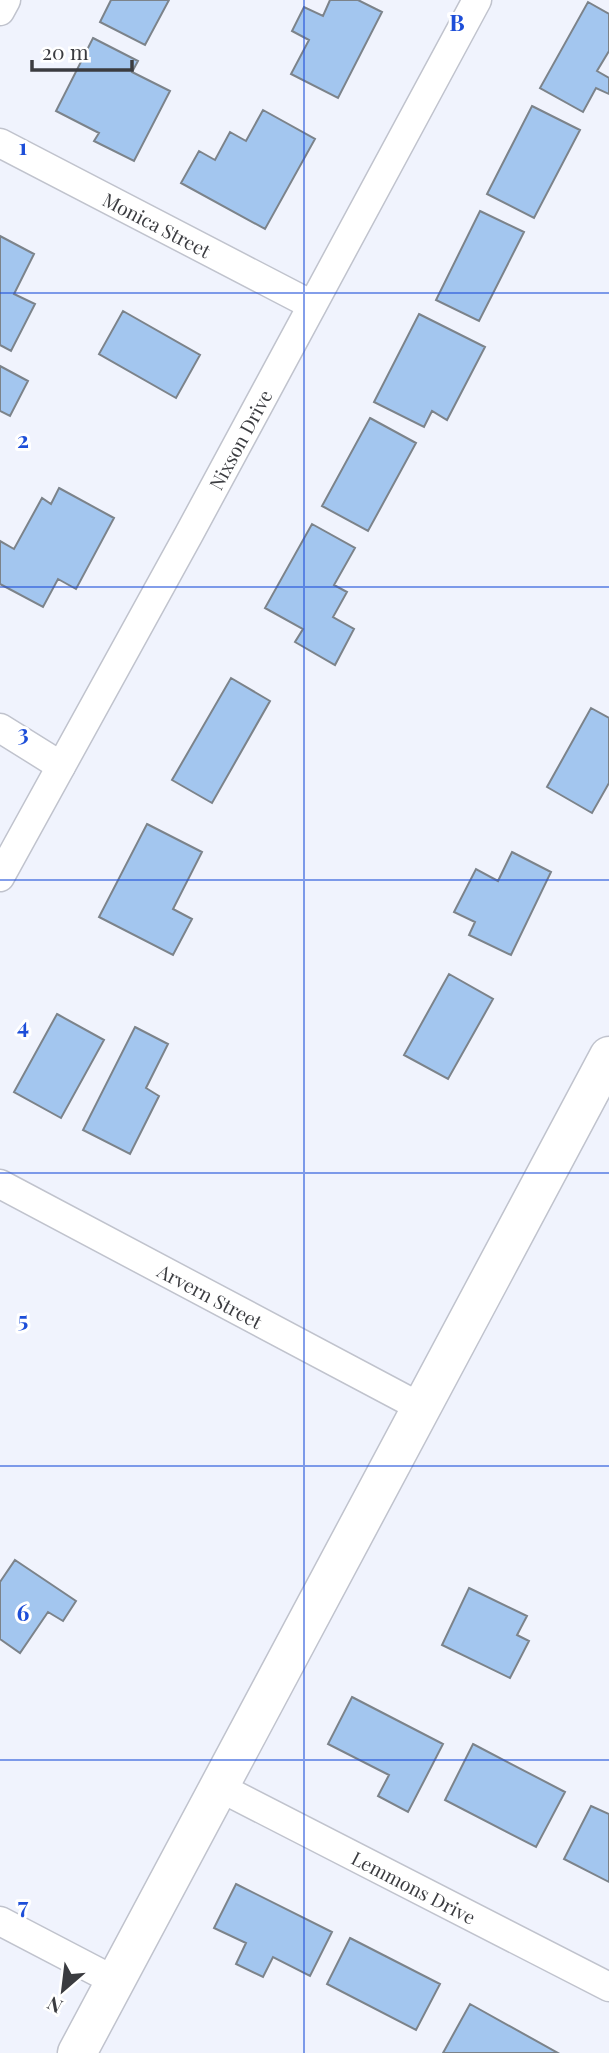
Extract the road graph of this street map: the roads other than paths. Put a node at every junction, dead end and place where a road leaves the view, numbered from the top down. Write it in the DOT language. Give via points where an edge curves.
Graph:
graph roads {
  1 [pos="6,0"];
  2 [pos="477,0"];
  3 [pos="0,11"];
  4 [pos="0,143"];
  5 [pos="312,306"];
  6 [pos="0,728"];
  7 [pos="61,766"];
  8 [pos="0,877"];
  9 [pos="609,1056"];
  10 [pos="0,1185"];
  11 [pos="420,1408"];
  12 [pos="219,1787"];
  13 [pos="0,1921"];
  14 [pos="115,1981"];
  15 [pos="609,1987"];
  16 [pos="77,2053"];
  1 -- 3 [label="street"];
  2 -- 5 [label="street, Nixson Drive"];
  4 -- 5 [label="street, Monica Street"];
  5 -- 7 [label="street, Nixson Drive"];
  6 -- 7 [label="street"];
  7 -- 8 [label="street, Nixson Drive"];
  9 -- 11 [label="street"];
  10 -- 11 [label="street, Arvern Street"];
  11 -- 12 [label="street"];
  12 -- 14 [label="street"];
  12 -- 15 [label="street, Lemmons Drive"];
  13 -- 14 [label="street"];
  14 -- 16 [label="street"];
}
